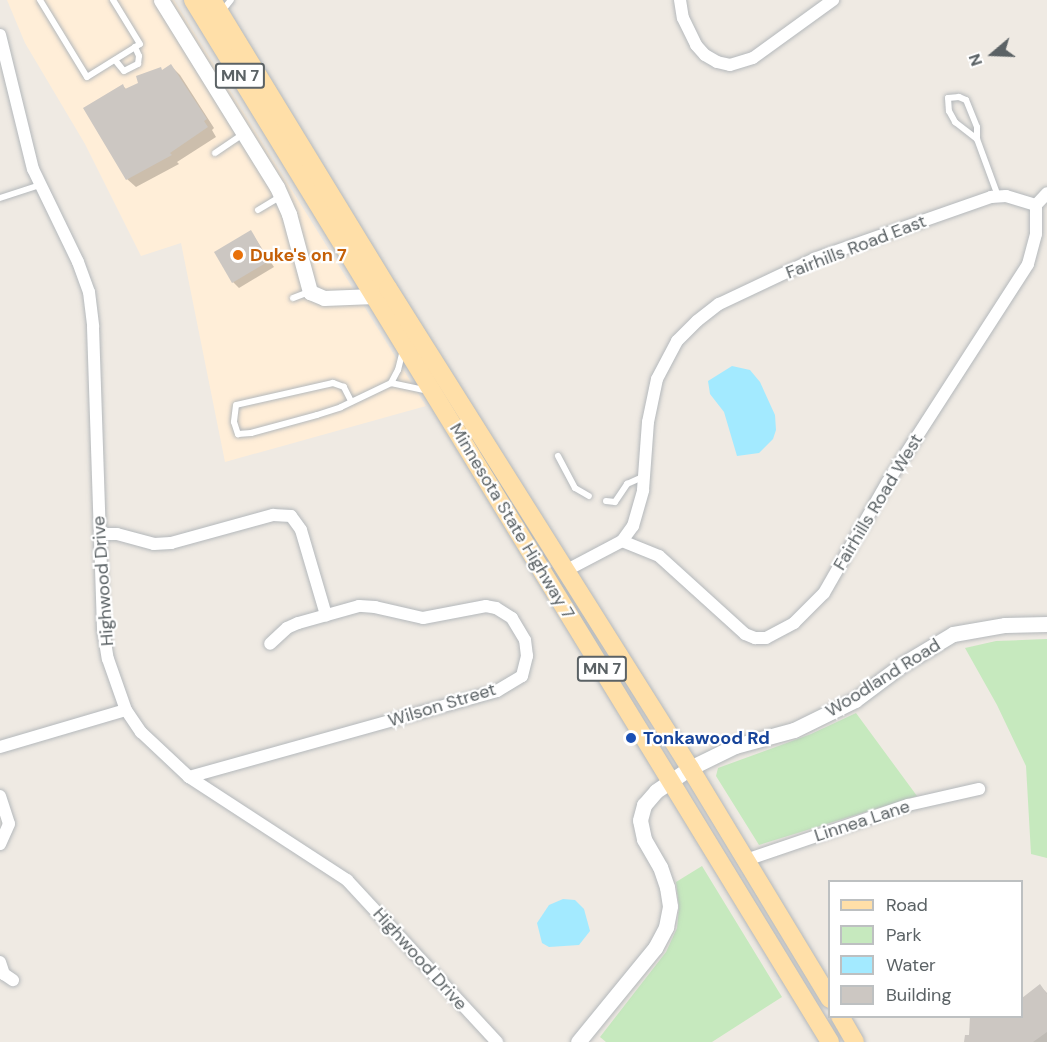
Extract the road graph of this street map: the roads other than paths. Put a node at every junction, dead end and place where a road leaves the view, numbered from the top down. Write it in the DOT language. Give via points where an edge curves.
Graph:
graph roads {
  1 [pos="40,0"];
  2 [pos="113,0"];
  3 [pos="161,0"];
  4 [pos="193,0"];
  5 [pos="680,0"];
  6 [pos="833,0"];
  7 [pos="221,4"];
  8 [pos="0,35"];
  9 [pos="135,47"];
  10 [pos="115,60"];
  11 [pos="244,134"];
  12 [pos="978,139"];
  13 [pos="215,153"];
  14 [pos="40,185"];
  15 [pos="1047,193"];
  16 [pos="281,196"];
  17 [pos="999,196"];
  18 [pos="0,198"];
  19 [pos="1036,205"];
  20 [pos="258,210"];
  21 [pos="309,292"];
  22 [pos="374,296"];
  23 [pos="293,298"];
  24 [pos="404,345"];
  25 [pos="391,383"];
  26 [pos="434,394"];
  27 [pos="351,401"];
  28 [pos="558,456"];
  29 [pos="644,477"];
  30 [pos="589,496"];
  31 [pos="606,501"];
  32 [pos="101,534"];
  33 [pos="622,542"];
  34 [pos="567,570"];
  35 [pos="326,615"];
  36 [pos="1047,624"];
  37 [pos="270,644"];
  38 [pos="126,710"];
  39 [pos="0,747"];
  40 [pos="690,768"];
  41 [pos="189,777"];
  42 [pos="669,780"];
  43 [pos="979,789"];
  44 [pos="0,796"];
  45 [pos="0,844"];
  46 [pos="746,860"];
  47 [pos="0,962"];
  48 [pos="13,980"];
  49 [pos="828,996"];
  50 [pos="841,1018"];
  51 [pos="497,1042"];
  52 [pos="578,1042"];
  53 [pos="830,1042"];
  54 [pos="855,1042"];
  1 -- 10 [label="lane" via="87,77"];
  2 -- 9 [label="lane" via="140,44"];
  3 -- 11 [label="street"];
  4 -- 22 [label="main road, Minnesota State Highway 7 / MN 7"];
  5 -- 6 [label="street" via="696,45 711,59 730,65 753,58"];
  7 -- 34 [label="main road, Minnesota State Highway 7 / MN 7" via="407,318"];
  8 -- 14 [label="street, Highwood Drive"];
  9 -- 10 [label="lane"];
  9 -- 10 [label="lane" via="138,64 124,71"];
  11 -- 13 [label="lane"];
  11 -- 16 [label="street"];
  12 -- 12 [label="lane" via="955,122 948,98 966,100"];
  12 -- 17 [label="lane"];
  14 -- 18 [label="lane"];
  14 -- 32 [label="street, Highwood Drive" via="89,292"];
  15 -- 19 [label="street"];
  16 -- 20 [label="lane"];
  16 -- 21 [label="street"];
  17 -- 19 [label="street, Fairhills Road East"];
  17 -- 29 [label="street, Fairhills Road East" via="814,259 719,304 697,321 677,341 657,379 651,401"];
  19 -- 33 [label="street, Fairhills Road West" via="1036,234 1028,264 886,483 824,593 794,623 766,638 745,634 666,562"];
  21 -- 22 [label="street" via="324,298"];
  21 -- 23 [label="lane"];
  22 -- 24 [label="main road, Minnesota State Highway 7 / MN 7"];
  24 -- 25 [label="lane"];
  24 -- 26 [label="main road, Minnesota State Highway 7 / MN 7"];
  25 -- 26 [label="lane"];
  25 -- 27 [label="lane"];
  26 -- 42 [label="main road, Minnesota State Highway 7 / MN 7"];
  27 -- 27 [label="lane" via="251,433 238,434 234,422 236,405 316,385 333,382 344,387"];
  28 -- 30 [label="lane" via="575,488"];
  29 -- 31 [label="lane" via="627,484 615,502"];
  29 -- 33 [label="street, Fairhills Road East" via="640,508"];
  32 -- 35 [label="street" via="154,544 171,543 273,515 291,516 301,530"];
  32 -- 38 [label="street, Highwood Drive" via="108,659"];
  33 -- 34 [label="street"];
  34 -- 40 [label="main road, Minnesota State Highway 7 / MN 7"];
  35 -- 37 [label="street, Wilson Street" via="287,628"];
  35 -- 41 [label="street, Wilson Street" via="359,606 423,618 470,608 496,608 512,618 525,640 527,656 522,676 497,691"];
  36 -- 40 [label="street, Woodland Road" via="1005,625 952,634 855,700 794,730 735,746"];
  38 -- 39 [label="street"];
  38 -- 41 [label="street, Highwood Drive" via="141,732"];
  40 -- 42 [label="street, Woodland Road"];
  40 -- 46 [label="main road, Minnesota State Highway 7 / MN 7"];
  41 -- 51 [label="street, Highwood Drive" via="347,880"];
  42 -- 52 [label="street, Woodland Road" via="648,799 640,820 644,839 667,887 670,906 666,927 656,948"];
  42 -- 53 [label="main road, Minnesota State Highway 7 / MN 7"];
  43 -- 46 [label="street, Linnea Lane" via="908,805"];
  44 -- 45 [label="street" via="9,824"];
  46 -- 49 [label="main road, Minnesota State Highway 7 / MN 7"];
  47 -- 48 [label="street" via="4,974"];
  50 -- 54 [label="main road"];
}
